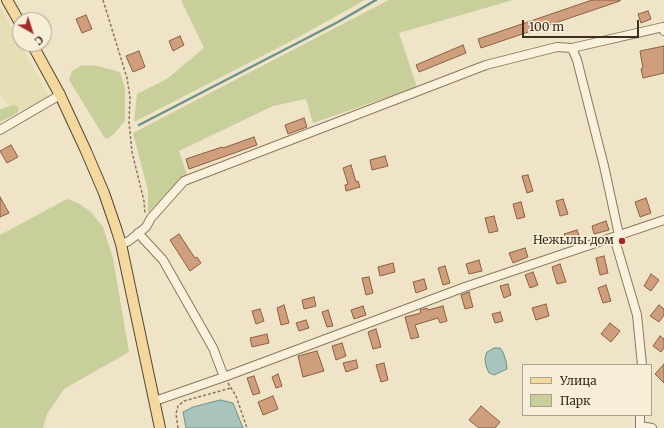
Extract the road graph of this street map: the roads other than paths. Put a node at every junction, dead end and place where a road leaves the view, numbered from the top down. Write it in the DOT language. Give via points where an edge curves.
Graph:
graph roads {
  1 [pos="7,0"];
  2 [pos="14,12"];
  3 [pos="664,28"];
  4 [pos="572,48"];
  5 [pos="36,52"];
  6 [pos="60,95"];
  7 [pos="0,130"];
  8 [pos="664,220"];
  9 [pos="138,234"];
  10 [pos="617,236"];
  11 [pos="121,244"];
  12 [pos="642,364"];
  13 [pos="224,377"];
  14 [pos="155,401"];
  15 [pos="640,416"];
  16 [pos="640,427"];
  17 [pos="160,428"];
  18 [pos="652,428"];
  1 -- 2 [label="main road"];
  3 -- 4 [label="street"];
  4 -- 9 [label="street" via="557,47 486,65 184,181"];
  4 -- 10 [label="street" via="578,60 604,166"];
  5 -- 6 [label="main road"];
  6 -- 7 [label="street"];
  6 -- 11 [label="main road" via="104,193"];
  8 -- 10 [label="street"];
  9 -- 11 [label="street"];
  9 -- 13 [label="street" via="163,260 213,348"];
  10 -- 12 [label="street" via="637,315"];
  10 -- 13 [label="street" via="466,287"];
  11 -- 14 [label="main road"];
  13 -- 14 [label="street"];
  14 -- 17 [label="main road"];
  15 -- 16 [label="street"];
  16 -- 18 [label="street"];
}
